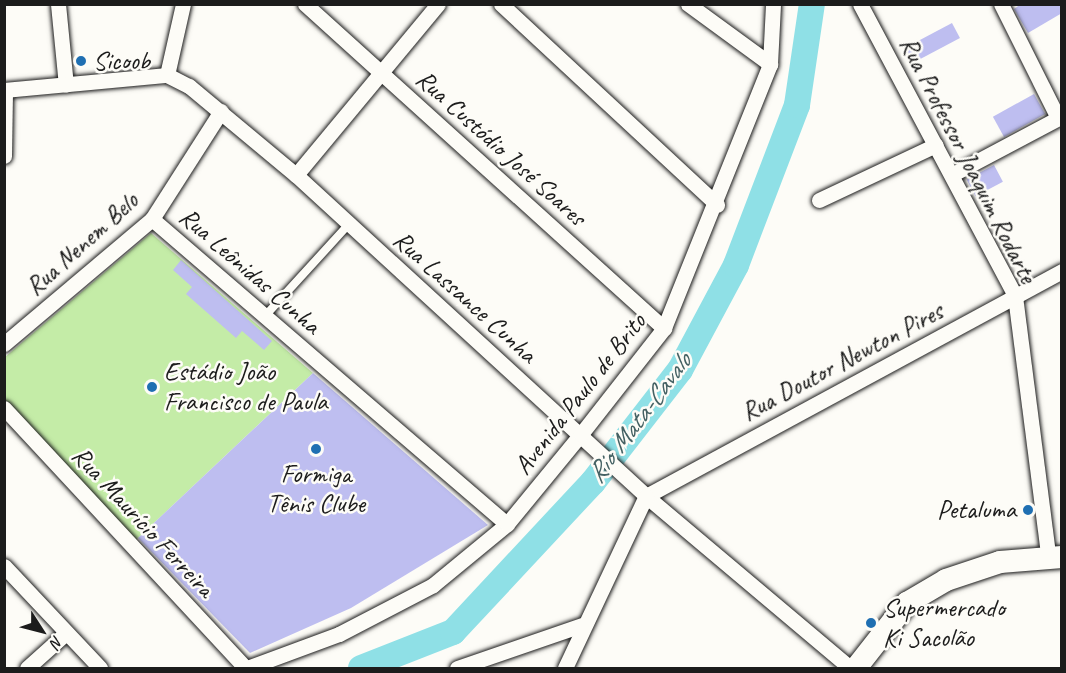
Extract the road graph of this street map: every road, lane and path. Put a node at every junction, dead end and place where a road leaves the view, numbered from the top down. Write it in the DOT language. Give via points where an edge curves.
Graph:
graph roads {
  1 [pos="58,4"];
  2 [pos="183,4"];
  3 [pos="305,4"];
  4 [pos="438,4"];
  5 [pos="501,4"];
  6 [pos="688,4"];
  7 [pos="773,4"];
  8 [pos="860,4"];
  9 [pos="1001,4"];
  10 [pos="770,64"];
  11 [pos="380,71"];
  12 [pos="167,75"];
  13 [pos="66,85"];
  14 [pos="5,90"];
  15 [pos="221,111"];
  16 [pos="1060,117"];
  17 [pos="936,145"];
  18 [pos="4,156"];
  19 [pos="953,174"];
  20 [pos="296,176"];
  21 [pos="819,200"];
  22 [pos="717,205"];
  23 [pos="152,219"];
  24 [pos="348,225"];
  25 [pos="1062,271"];
  26 [pos="1015,296"];
  27 [pos="265,316"];
  28 [pos="664,328"];
  29 [pos="4,344"];
  30 [pos="4,408"];
  31 [pos="581,434"];
  32 [pos="646,496"];
  33 [pos="507,524"];
  34 [pos="1055,556"];
  35 [pos="4,566"];
  36 [pos="582,625"];
  37 [pos="66,633"];
  38 [pos="474,665"];
  39 [pos="27,669"];
  40 [pos="100,669"];
  41 [pos="246,669"];
  42 [pos="457,669"];
  43 [pos="565,669"];
  44 [pos="850,669"];
  45 [pos="856,669"];
  1 -- 13 [label="street"];
  2 -- 12 [label="street"];
  3 -- 11 [label="street, Rua Custódio José Soares"];
  4 -- 11 [label="street"];
  5 -- 22 [label="street"];
  6 -- 10 [label="street"];
  7 -- 10 [label="street, Avenida Paulo de Brito"];
  8 -- 17 [label="street, Rua Professor Joaquim Rodarte"];
  9 -- 16 [label="street"];
  10 -- 22 [label="street, Avenida Paulo de Brito"];
  11 -- 20 [label="street"];
  11 -- 28 [label="street, Rua Custódio José Soares"];
  12 -- 13 [label="street"];
  12 -- 15 [label="street, Rua Lassance Cunha"];
  13 -- 14 [label="street"];
  14 -- 18 [label="street"];
  15 -- 20 [label="street, Rua Lassance Cunha"];
  15 -- 23 [label="street, Rua Nenem Belo"];
  16 -- 19 [label="street"];
  17 -- 19 [label="street, Rua Professor Joaquim Rodarte"];
  17 -- 21 [label="street"];
  19 -- 26 [label="street, Rua Professor Joaquim Rodarte"];
  20 -- 24 [label="street, Rua Lassance Cunha"];
  22 -- 28 [label="street, Avenida Paulo de Brito"];
  23 -- 27 [label="street, Rua Leônidas Cunha"];
  23 -- 29 [label="street, Rua Nenem Belo"];
  24 -- 27 [label="lane"];
  24 -- 31 [label="street, Rua Lassance Cunha"];
  25 -- 26 [label="street, Rua Doutor Newton Pires"];
  26 -- 32 [label="street, Rua Doutor Newton Pires"];
  26 -- 34 [label="street, Rua Professor Joaquim Rodarte"];
  27 -- 33 [label="street, Rua Leônidas Cunha"];
  28 -- 31 [label="street, Avenida Paulo de Brito"];
  30 -- 41 [label="street, Rua Maurício Ferreira"];
  31 -- 32 [label="street, Rua Lassance Cunha"];
  31 -- 33 [label="street, Avenida Paulo de Brito"];
  32 -- 36 [label="street"];
  32 -- 44 [label="street, Rua Lassance Cunha"];
  33 -- 41 [label="street, Avenida Paulo de Brito" via="433,585 339,634"];
  34 -- 45 [label="main road" via="1000,562 926,591 886,624"];
  35 -- 37 [label="street"];
  36 -- 38 [label="street"];
  36 -- 43 [label="street"];
  37 -- 39 [label="street"];
  37 -- 40 [label="street"];
  38 -- 42 [label="street"];
}
